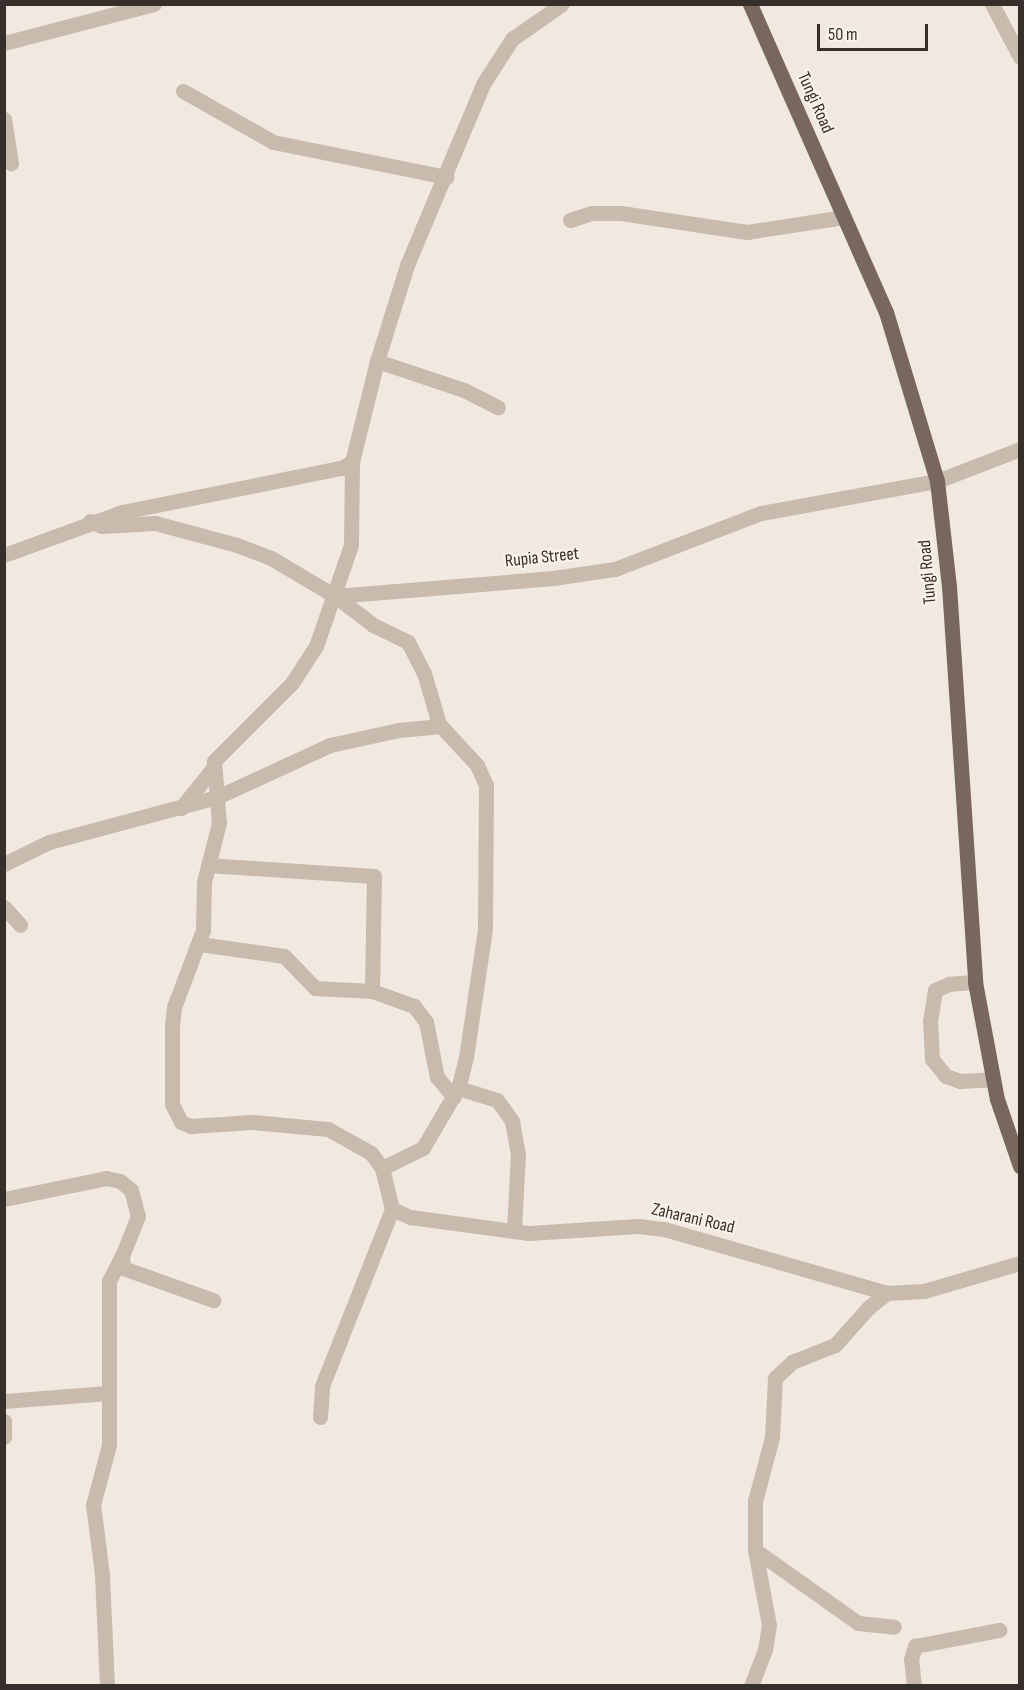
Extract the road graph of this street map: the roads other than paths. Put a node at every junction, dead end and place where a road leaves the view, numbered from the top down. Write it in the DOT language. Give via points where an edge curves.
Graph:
graph roads {
  1 [pos="154,4"];
  2 [pos="562,4"];
  3 [pos="750,4"];
  4 [pos="992,4"];
  5 [pos="4,43"];
  6 [pos="1020,57"];
  7 [pos="183,91"];
  8 [pos="4,119"];
  9 [pos="11,163"];
  10 [pos="447,177"];
  11 [pos="844,217"];
  12 [pos="570,220"];
  13 [pos="377,361"];
  14 [pos="498,407"];
  15 [pos="1020,449"];
  16 [pos="352,462"];
  17 [pos="937,481"];
  18 [pos="90,521"];
  19 [pos="4,555"];
  20 [pos="335,596"];
  21 [pos="441,726"];
  22 [pos="213,768"];
  23 [pos="217,797"];
  24 [pos="181,808"];
  25 [pos="4,864"];
  26 [pos="208,865"];
  27 [pos="4,907"];
  28 [pos="20,925"];
  29 [pos="199,944"];
  30 [pos="975,982"];
  31 [pos="372,991"];
  32 [pos="993,1079"];
  33 [pos="456,1092"];
  34 [pos="1020,1166"];
  35 [pos="382,1168"];
  36 [pos="4,1199"];
  37 [pos="392,1209"];
  38 [pos="514,1231"];
  39 [pos="122,1256"];
  40 [pos="1020,1263"];
  41 [pos="887,1293"];
  42 [pos="213,1300"];
  43 [pos="108,1393"];
  44 [pos="4,1401"];
  45 [pos="320,1417"];
  46 [pos="4,1421"];
  47 [pos="4,1437"];
  48 [pos="755,1550"];
  49 [pos="894,1627"];
  50 [pos="999,1630"];
  51 [pos="107,1686"];
  52 [pos="751,1686"];
  53 [pos="914,1686"];
  1 -- 5 [label="street"];
  2 -- 10 [label="street" via="512,39 496,60"];
  3 -- 11 [label="main road, Tungi Road"];
  4 -- 6 [label="street"];
  7 -- 10 [label="street" via="273,142"];
  8 -- 9 [label="street"];
  10 -- 13 [label="street" via="407,265"];
  11 -- 12 [label="street" via="747,232 621,213 591,213"];
  11 -- 17 [label="main road, Tungi Road" via="886,312"];
  13 -- 14 [label="street" via="464,390"];
  13 -- 16 [label="street"];
  15 -- 17 [label="street, Rupia Street"];
  16 -- 18 [label="street" via="341,468"];
  16 -- 20 [label="street" via="351,545"];
  17 -- 20 [label="street, Rupia Street" via="761,513 615,569 553,578"];
  17 -- 30 [label="main road, Tungi Road" via="949,586"];
  18 -- 19 [label="street"];
  18 -- 20 [label="street" via="102,526 155,523 271,558"];
  20 -- 21 [label="street" via="373,625 408,642 424,673"];
  20 -- 22 [label="street" via="301,674 219,753"];
  21 -- 23 [label="street" via="399,730 330,745"];
  21 -- 33 [label="street" via="477,765 486,785 485,929 466,1057"];
  22 -- 23 [label="street"];
  22 -- 24 [label="street"];
  23 -- 24 [label="street"];
  23 -- 26 [label="street" via="218,833"];
  24 -- 25 [label="street" via="49,842"];
  26 -- 29 [label="street"];
  26 -- 31 [label="street" via="374,876"];
  27 -- 28 [label="street"];
  29 -- 31 [label="street" via="284,956 315,988"];
  29 -- 35 [label="street" via="179,991 172,1025 172,1104 181,1122 190,1126 252,1122 320,1126 365,1148"];
  30 -- 32 [label="main road, Tungi Road"];
  30 -- 32 [label="street" via="949,984 935,990 930,1020 932,1059 946,1077 960,1081"];
  31 -- 33 [label="street" via="421,1012 435,1074"];
  32 -- 34 [label="main road, Tungi Road"];
  33 -- 35 [label="street" via="423,1148"];
  33 -- 38 [label="street" via="497,1100 512,1122 518,1154"];
  35 -- 37 [label="street"];
  36 -- 39 [label="street" via="106,1178 120,1181 130,1190 138,1216"];
  37 -- 38 [label="street, Zaharani Road" via="410,1217"];
  37 -- 45 [label="street" via="322,1386"];
  38 -- 41 [label="street, Zaharani Road" via="664,1229"];
  39 -- 42 [label="street" via="126,1270"];
  39 -- 43 [label="street" via="110,1281"];
  40 -- 41 [label="street, Zaharani Road" via="924,1291"];
  41 -- 48 [label="street" via="835,1345 792,1362 776,1378 772,1437 756,1495"];
  43 -- 44 [label="street"];
  43 -- 51 [label="street" via="109,1446 94,1493 93,1514 102,1574"];
  46 -- 47 [label="street"];
  48 -- 49 [label="street" via="858,1623"];
  48 -- 52 [label="street" via="769,1625 765,1650"];
  50 -- 53 [label="street" via="915,1646 911,1659"];
}
